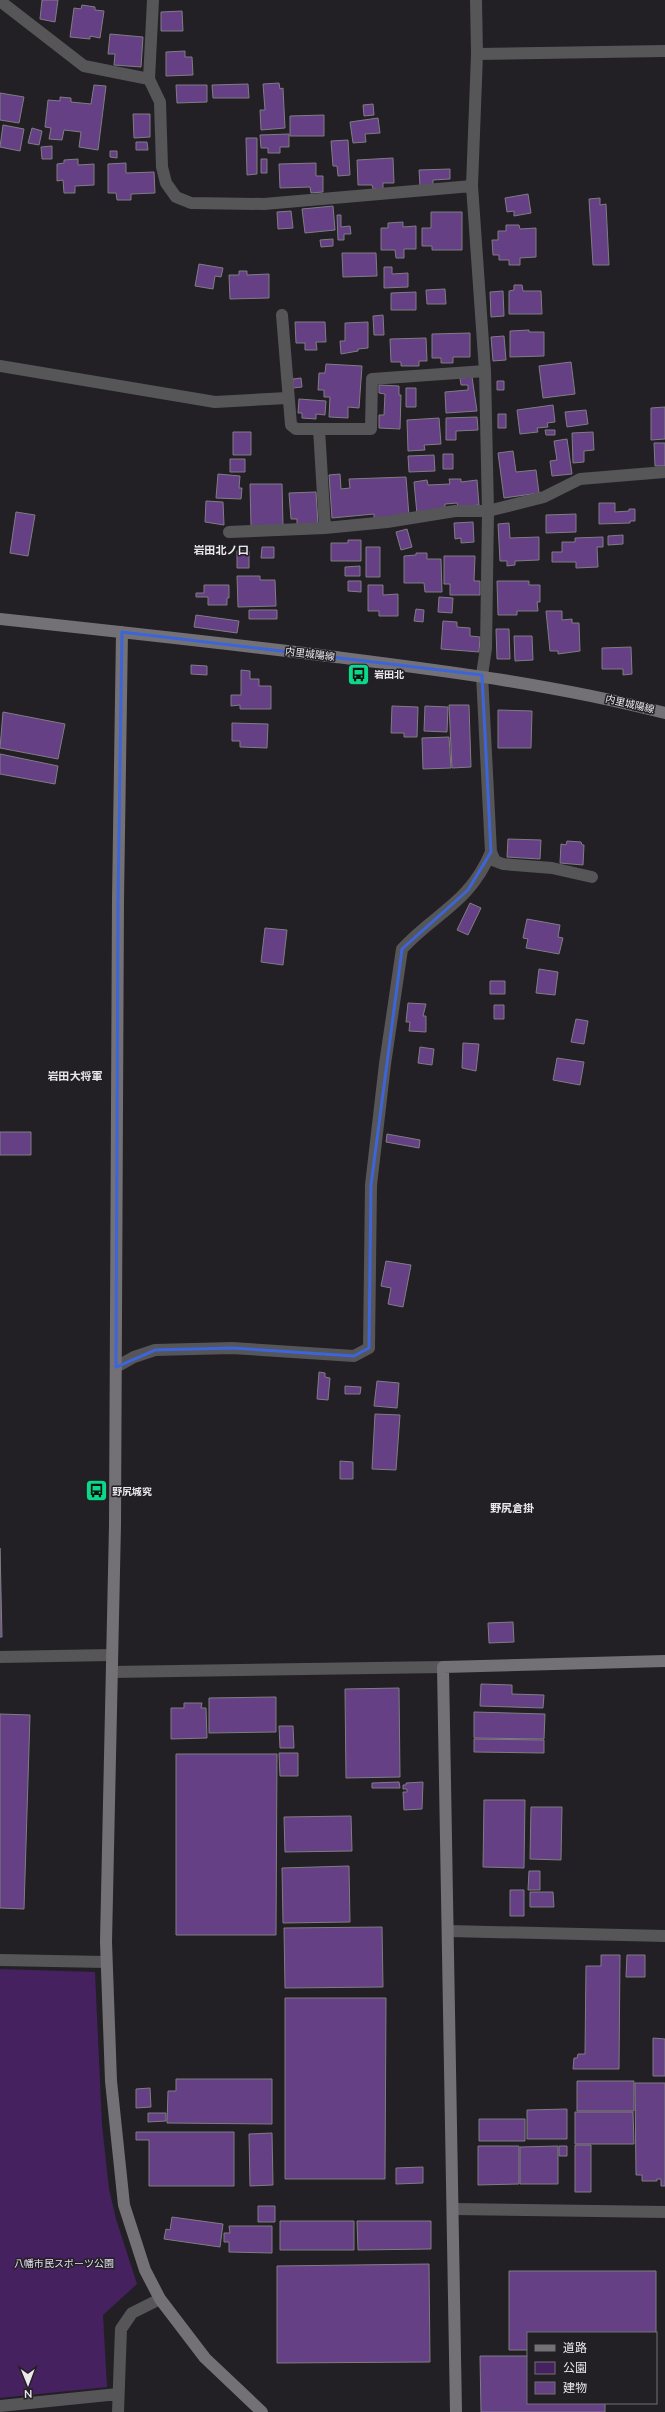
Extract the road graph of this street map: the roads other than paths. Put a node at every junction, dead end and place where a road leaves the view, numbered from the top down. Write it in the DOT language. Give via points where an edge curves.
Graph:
graph roads {
  1 [pos="153,0"];
  2 [pos="476,0"];
  3 [pos="0,1"];
  4 [pos="665,51"];
  5 [pos="477,54"];
  6 [pos="149,79"];
  7 [pos="472,186"];
  8 [pos="282,315"];
  9 [pos="0,366"];
  10 [pos="485,371"];
  11 [pos="287,398"];
  12 [pos="319,429"];
  13 [pos="665,472"];
  14 [pos="488,511"];
  15 [pos="325,528"];
  16 [pos="229,532"];
  17 [pos="0,619"];
  18 [pos="122,632"];
  19 [pos="482,675"];
  20 [pos="665,713"];
  21 [pos="491,852"];
  22 [pos="592,877"];
  23 [pos="116,1367"];
  24 [pos="112,1655"];
  25 [pos="0,1657"];
  26 [pos="665,1661"];
  27 [pos="443,1667"];
  28 [pos="112,1672"];
  29 [pos="449,1932"];
  30 [pos="665,1936"];
  31 [pos="0,1960"];
  32 [pos="106,1962"];
  33 [pos="453,2209"];
  34 [pos="665,2212"];
  35 [pos="160,2299"];
  36 [pos="118,2394"];
  37 [pos="0,2406"];
  38 [pos="118,2412"];
  39 [pos="262,2412"];
  40 [pos="456,2412"];
  1 -- 6 [label="street"];
  2 -- 5 [label="street"];
  3 -- 6 [label="street" via="84,66"];
  4 -- 5 [label="street"];
  5 -- 7 [label="street"];
  6 -- 7 [label="street" via="160,102 162,167 166,183 176,196 191,203 264,204"];
  7 -- 10 [label="street"];
  8 -- 11 [label="street"];
  9 -- 11 [label="street" via="216,402"];
  10 -- 12 [label="street" via="372,379 371,429"];
  10 -- 14 [label="street"];
  11 -- 12 [label="street" via="291,425 296,429"];
  12 -- 15 [label="street"];
  13 -- 14 [label="street" via="580,479 544,497"];
  14 -- 15 [label="street" via="455,511 387,522"];
  14 -- 19 [label="street" via="486,648"];
  15 -- 16 [label="street"];
  17 -- 18 [label="street, 内里城陽線"];
  18 -- 19 [label="street, 内里城陽線"];
  18 -- 23 [label="street"];
  19 -- 20 [label="street, 内里城陽線" via="618,701"];
  19 -- 21 [label="street"];
  21 -- 22 [label="street" via="495,860 503,864 552,868"];
  21 -- 23 [label="street" via="485,866 468,890 451,908 402,948 384,1064 371,1185 369,1348 354,1356 232,1348 155,1350"];
  23 -- 24 [label="street"];
  24 -- 25 [label="street"];
  24 -- 28 [label="street"];
  26 -- 27 [label="street"];
  27 -- 28 [label="street"];
  27 -- 29 [label="street"];
  28 -- 32 [label="street"];
  29 -- 30 [label="street"];
  29 -- 33 [label="street"];
  31 -- 32 [label="street"];
  32 -- 35 [label="street" via="111,2081 124,2205 145,2270"];
  33 -- 34 [label="street"];
  33 -- 40 [label="street"];
  35 -- 36 [label="street" via="132,2312 121,2329"];
  35 -- 39 [label="street" via="205,2358"];
  36 -- 37 [label="street"];
  36 -- 38 [label="street"];
}
